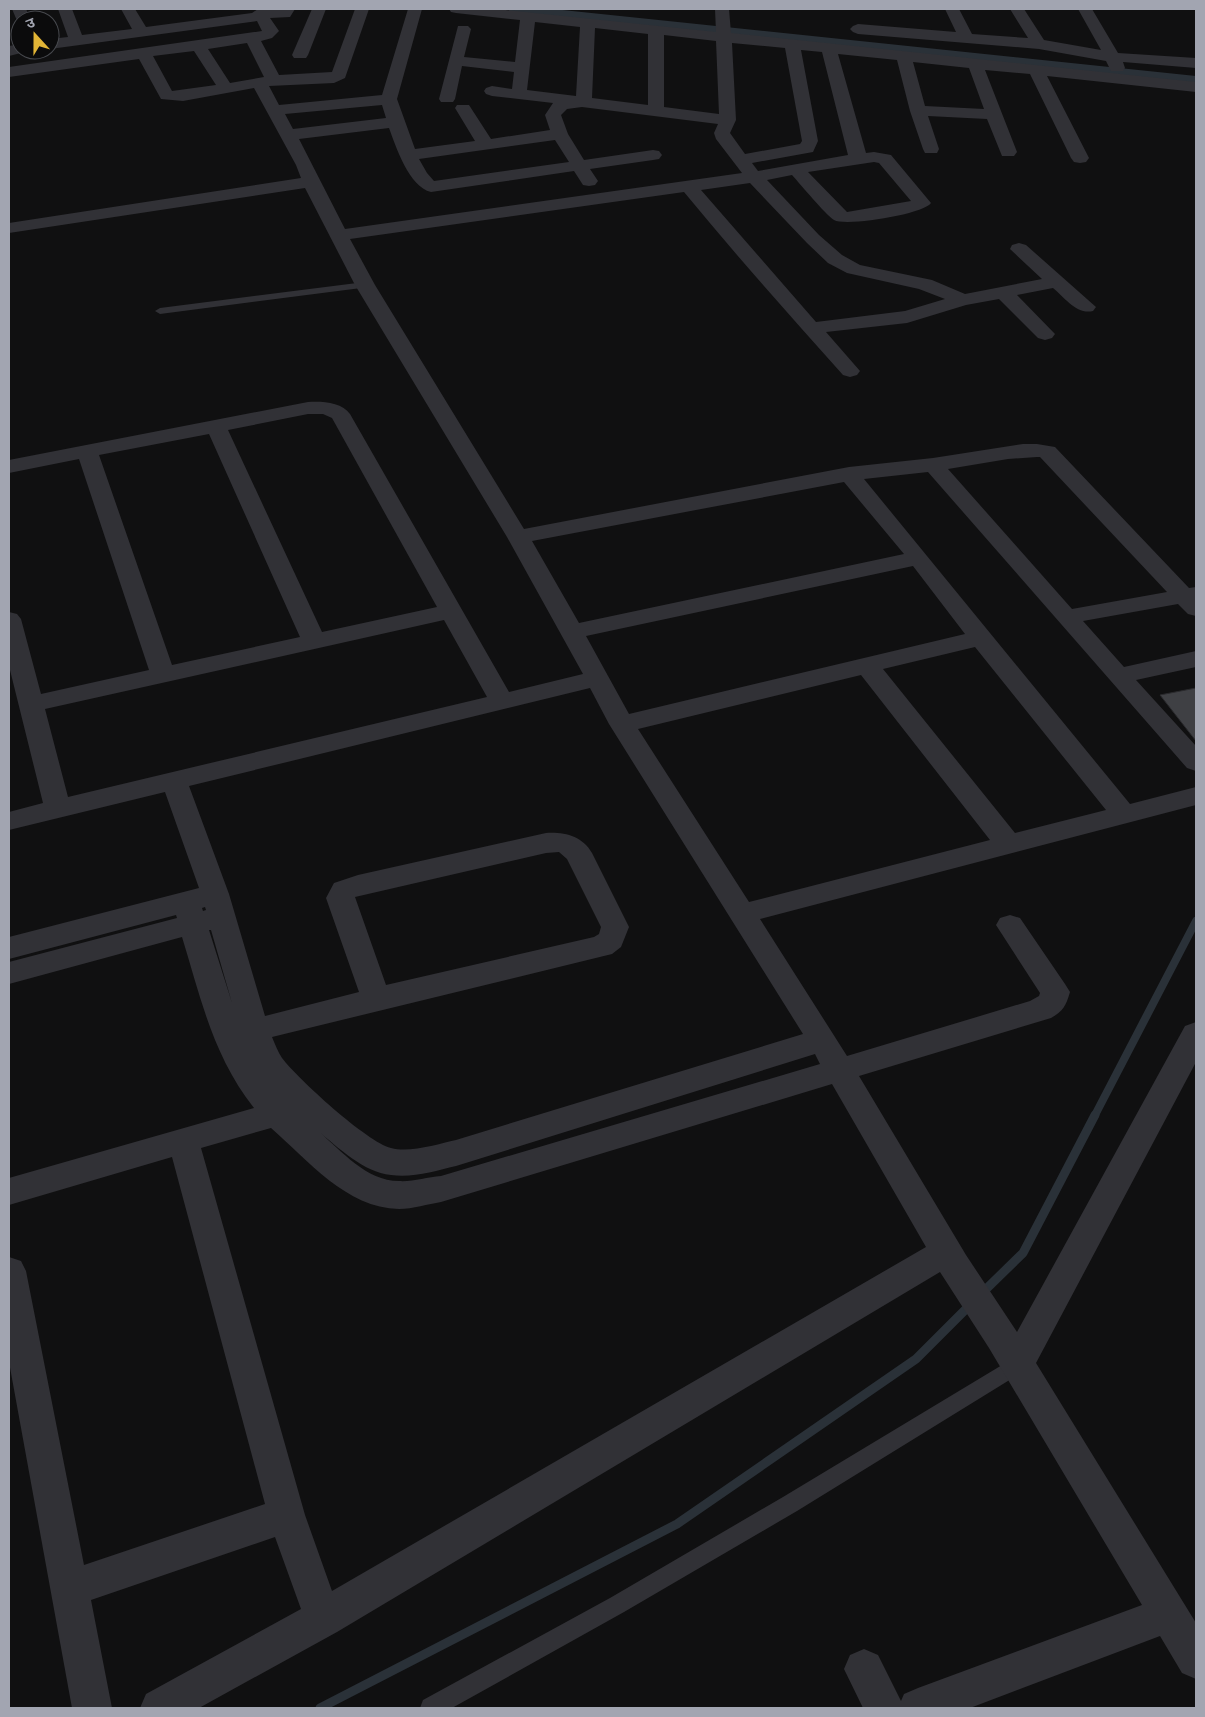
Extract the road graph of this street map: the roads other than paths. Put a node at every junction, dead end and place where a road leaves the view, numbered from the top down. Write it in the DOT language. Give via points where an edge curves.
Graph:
graph roads {
  1 [pos="65,9"];
  2 [pos="128,9"];
  3 [pos="182,9"];
  4 [pos="288,9"];
  5 [pos="319,9"];
  6 [pos="362,9"];
  7 [pos="415,9"];
  8 [pos="456,9"];
  9 [pos="550,9"];
  10 [pos="722,9"];
  11 [pos="952,9"];
  12 [pos="1017,9"];
  13 [pos="1085,9"];
  14 [pos="259,12"];
  15 [pos="528,16"];
  16 [pos="890,16"];
  17 [pos="226,20"];
  18 [pos="588,22"];
  19 [pos="190,25"];
  20 [pos="464,29"];
  21 [pos="858,29"];
  22 [pos="656,30"];
  23 [pos="894,31"];
  24 [pos="141,32"];
  25 [pos="723,32"];
  26 [pos="965,36"];
  27 [pos="244,39"];
  28 [pos="78,41"];
  29 [pos="60,43"];
  30 [pos="792,44"];
  31 [pos="1039,44"];
  32 [pos="198,45"];
  33 [pos="829,48"];
  34 [pos="143,52"];
  35 [pos="300,55"];
  36 [pos="904,56"];
  37 [pos="457,61"];
  38 [pos="975,63"];
  39 [pos="1196,63"];
  40 [pos="523,68"];
  41 [pos="1117,68"];
  42 [pos="1036,70"];
  43 [pos="9,72"];
  44 [pos="1196,76"];
  45 [pos="266,82"];
  46 [pos="1196,87"];
  47 [pos="226,89"];
  48 [pos="492,91"];
  49 [pos="519,94"];
  50 [pos="389,99"];
  51 [pos="447,99"];
  52 [pos="584,102"];
  53 [pos="463,108"];
  54 [pos="274,110"];
  55 [pos="656,110"];
  56 [pos="918,111"];
  57 [pos="994,114"];
  58 [pos="728,120"];
  59 [pos="394,122"];
  60 [pos="288,134"];
  61 [pos="560,134"];
  62 [pos="485,143"];
  63 [pos="931,150"];
  64 [pos="1008,152"];
  65 [pos="408,155"];
  66 [pos="653,156"];
  67 [pos="1080,158"];
  68 [pos="854,159"];
  69 [pos="739,160"];
  70 [pos="580,166"];
  71 [pos="796,170"];
  72 [pos="754,177"];
  73 [pos="311,182"];
  74 [pos="690,187"];
  75 [pos="600,199"];
  76 [pos="9,228"];
  77 [pos="339,235"];
  78 [pos="1019,249"];
  79 [pos="1057,282"];
  80 [pos="364,285"];
  81 [pos="1003,292"];
  82 [pos="963,300"];
  83 [pos="1086,306"];
  84 [pos="160,311"];
  85 [pos="811,328"];
  86 [pos="1045,334"];
  87 [pos="850,372"];
  88 [pos="216,426"];
  89 [pos="87,451"];
  90 [pos="932,465"];
  91 [pos="9,466"];
  92 [pos="849,474"];
  93 [pos="518,537"];
  94 [pos="920,558"];
  95 [pos="1192,600"];
  96 [pos="450,611"];
  97 [pos="1067,617"];
  98 [pos="9,619"];
  99 [pos="572,632"];
  100 [pos="981,638"];
  101 [pos="314,642"];
  102 [pos="1196,659"];
  103 [pos="866,665"];
  104 [pos="162,675"];
  105 [pos="1118,676"];
  106 [pos="596,679"];
  107 [pos="502,702"];
  108 [pos="31,704"];
  109 [pos="622,724"];
  110 [pos="1196,762"];
  111 [pos="174,781"];
  112 [pos="1196,796"];
  113 [pos="58,809"];
  114 [pos="1124,814"];
  115 [pos="9,821"];
  116 [pos="1008,844"];
  117 [pos="219,905"];
  118 [pos="189,913"];
  119 [pos="741,914"];
  120 [pos="1010,925"];
  121 [pos="9,948"];
  122 [pos="9,973"];
  123 [pos="376,998"];
  124 [pos="254,1030"];
  125 [pos="1196,1034"];
  126 [pos="822,1040"];
  127 [pos="840,1070"];
  128 [pos="292,1110"];
  129 [pos="183,1140"];
  130 [pos="9,1191"];
  131 [pos="950,1258"];
  132 [pos="9,1271"];
  133 [pos="1009,1351"];
  134 [pos="286,1515"];
  135 [pos="69,1588"];
  136 [pos="1169,1614"];
  137 [pos="323,1618"];
  138 [pos="1196,1660"];
  139 [pos="864,1669"];
  140 [pos="92,1708"];
  141 [pos="160,1708"];
  142 [pos="430,1708"];
  143 [pos="884,1708"];
  144 [pos="918,1708"];
  1 -- 28 [label="street"];
  2 -- 24 [label="street"];
  3 -- 19 [label="street"];
  4 -- 14 [label="street" via="285,14"];
  5 -- 35 [label="street"];
  6 -- 45 [label="street" via="337,77"];
  7 -- 50 [label="street"];
  8 -- 15 [label="street"];
  9 -- 25 [label="street"];
  10 -- 25 [label="street"];
  11 -- 26 [label="street"];
  12 -- 31 [label="street"];
  13 -- 41 [label="street"];
  14 -- 17 [label="street"];
  14 -- 27 [label="street" via="270,33"];
  15 -- 18 [label="street"];
  15 -- 40 [label="street"];
  16 -- 23 [label="street"];
  17 -- 19 [label="street"];
  17 -- 27 [label="street"];
  18 -- 22 [label="street"];
  18 -- 52 [label="street"];
  19 -- 24 [label="street"];
  20 -- 37 [label="street"];
  21 -- 23 [label="street"];
  22 -- 25 [label="street"];
  22 -- 55 [label="street"];
  23 -- 26 [label="street"];
  24 -- 28 [label="street"];
  25 -- 30 [label="street"];
  25 -- 58 [label="street"];
  26 -- 31 [label="street"];
  27 -- 32 [label="street"];
  27 -- 45 [label="street"];
  28 -- 29 [label="street"];
  30 -- 33 [label="street"];
  30 -- 69 [label="street" via="810,142 807,148"];
  31 -- 41 [label="street"];
  32 -- 34 [label="street"];
  32 -- 47 [label="street"];
  33 -- 36 [label="street"];
  33 -- 68 [label="street" via="857,151"];
  34 -- 43 [label="street"];
  34 -- 47 [label="street" via="167,96"];
  36 -- 38 [label="street"];
  36 -- 56 [label="street"];
  37 -- 40 [label="street"];
  37 -- 51 [label="street"];
  38 -- 42 [label="street"];
  38 -- 57 [label="street"];
  39 -- 41 [label="street"];
  40 -- 49 [label="street"];
  41 -- 42 [label="street"];
  41 -- 44 [label="street"];
  41 -- 46 [label="street"];
  42 -- 67 [label="street"];
  45 -- 47 [label="street"];
  45 -- 54 [label="street"];
  48 -- 49 [label="street"];
  49 -- 52 [label="street"];
  50 -- 54 [label="street"];
  50 -- 59 [label="street"];
  52 -- 55 [label="street"];
  52 -- 61 [label="street" via="562,105 554,112"];
  53 -- 62 [label="street"];
  54 -- 60 [label="street"];
  55 -- 58 [label="street"];
  56 -- 57 [label="street"];
  56 -- 63 [label="street"];
  57 -- 64 [label="street"];
  58 -- 69 [label="street" via="722,133"];
  59 -- 60 [label="street"];
  59 -- 65 [label="street"];
  60 -- 73 [label="street"];
  61 -- 62 [label="street"];
  61 -- 70 [label="street"];
  62 -- 65 [label="street"];
  65 -- 70 [label="street" via="424,183 431,187"];
  66 -- 70 [label="street"];
  68 -- 71 [label="street"];
  68 -- 71 [label="street" via="885,159 922,204 845,218"];
  69 -- 72 [label="street"];
  70 -- 75 [label="street"];
  71 -- 72 [label="street"];
  72 -- 74 [label="street"];
  72 -- 82 [label="street" via="813,239 843,264 865,272 925,284"];
  73 -- 76 [label="street"];
  73 -- 77 [label="street"];
  74 -- 75 [label="street"];
  74 -- 85 [label="street"];
  75 -- 77 [label="street"];
  77 -- 80 [label="street"];
  78 -- 79 [label="street"];
  79 -- 81 [label="street"];
  79 -- 83 [label="street"];
  80 -- 84 [label="lane"];
  80 -- 93 [label="street"];
  81 -- 82 [label="street"];
  81 -- 86 [label="street"];
  82 -- 85 [label="street" via="907,317"];
  85 -- 87 [label="street"];
  88 -- 89 [label="street"];
  88 -- 96 [label="street" via="308,408 322,407 340,414"];
  88 -- 101 [label="street"];
  89 -- 91 [label="street"];
  89 -- 104 [label="street"];
  90 -- 92 [label="street"];
  90 -- 95 [label="street" via="1023,451 1047,452"];
  90 -- 97 [label="street"];
  92 -- 93 [label="street"];
  92 -- 94 [label="street"];
  93 -- 99 [label="street"];
  94 -- 99 [label="street"];
  94 -- 100 [label="street"];
  95 -- 97 [label="street"];
  96 -- 101 [label="street"];
  96 -- 107 [label="street"];
  97 -- 105 [label="street"];
  98 -- 108 [label="street"];
  99 -- 106 [label="street"];
  100 -- 103 [label="street"];
  100 -- 114 [label="street"];
  101 -- 104 [label="street"];
  102 -- 105 [label="street"];
  103 -- 109 [label="street"];
  103 -- 116 [label="street"];
  104 -- 108 [label="street"];
  105 -- 110 [label="street"];
  106 -- 107 [label="street"];
  106 -- 109 [label="street"];
  107 -- 111 [label="street"];
  108 -- 113 [label="street"];
  109 -- 119 [label="street"];
  111 -- 113 [label="street"];
  111 -- 117 [label="street"];
  112 -- 114 [label="street"];
  113 -- 115 [label="street"];
  114 -- 116 [label="street"];
  116 -- 119 [label="street"];
  117 -- 118 [label="street"];
  117 -- 124 [label="street"];
  118 -- 121 [label="street"];
  118 -- 122 [label="street"];
  118 -- 128 [label="street" via="226,1034 249,1079"];
  119 -- 126 [label="street"];
  120 -- 127 [label="street" via="1055,992 1052,1003 1040,1010"];
  123 -- 123 [label="street" via="602,946 611,940 615,928 578,853 570,845 559,842 358,885 344,890 340,898"];
  123 -- 124 [label="street"];
  124 -- 128 [label="street"];
  125 -- 133 [label="street"];
  126 -- 127 [label="street"];
  126 -- 128 [label="street" via="423,1161 390,1162"];
  127 -- 128 [label="street" via="440,1189 400,1195 374,1191 351,1179"];
  127 -- 131 [label="street"];
  128 -- 129 [label="street"];
  129 -- 130 [label="street"];
  129 -- 134 [label="street"];
  131 -- 133 [label="street"];
  131 -- 137 [label="street"];
  132 -- 135 [label="street"];
  133 -- 136 [label="street"];
  133 -- 142 [label="lane" via="790,1504 617,1605"];
  134 -- 135 [label="street"];
  134 -- 137 [label="street"];
  135 -- 140 [label="street"];
  136 -- 138 [label="street"];
  136 -- 144 [label="street"];
  137 -- 141 [label="street"];
  139 -- 143 [label="street"];
}
